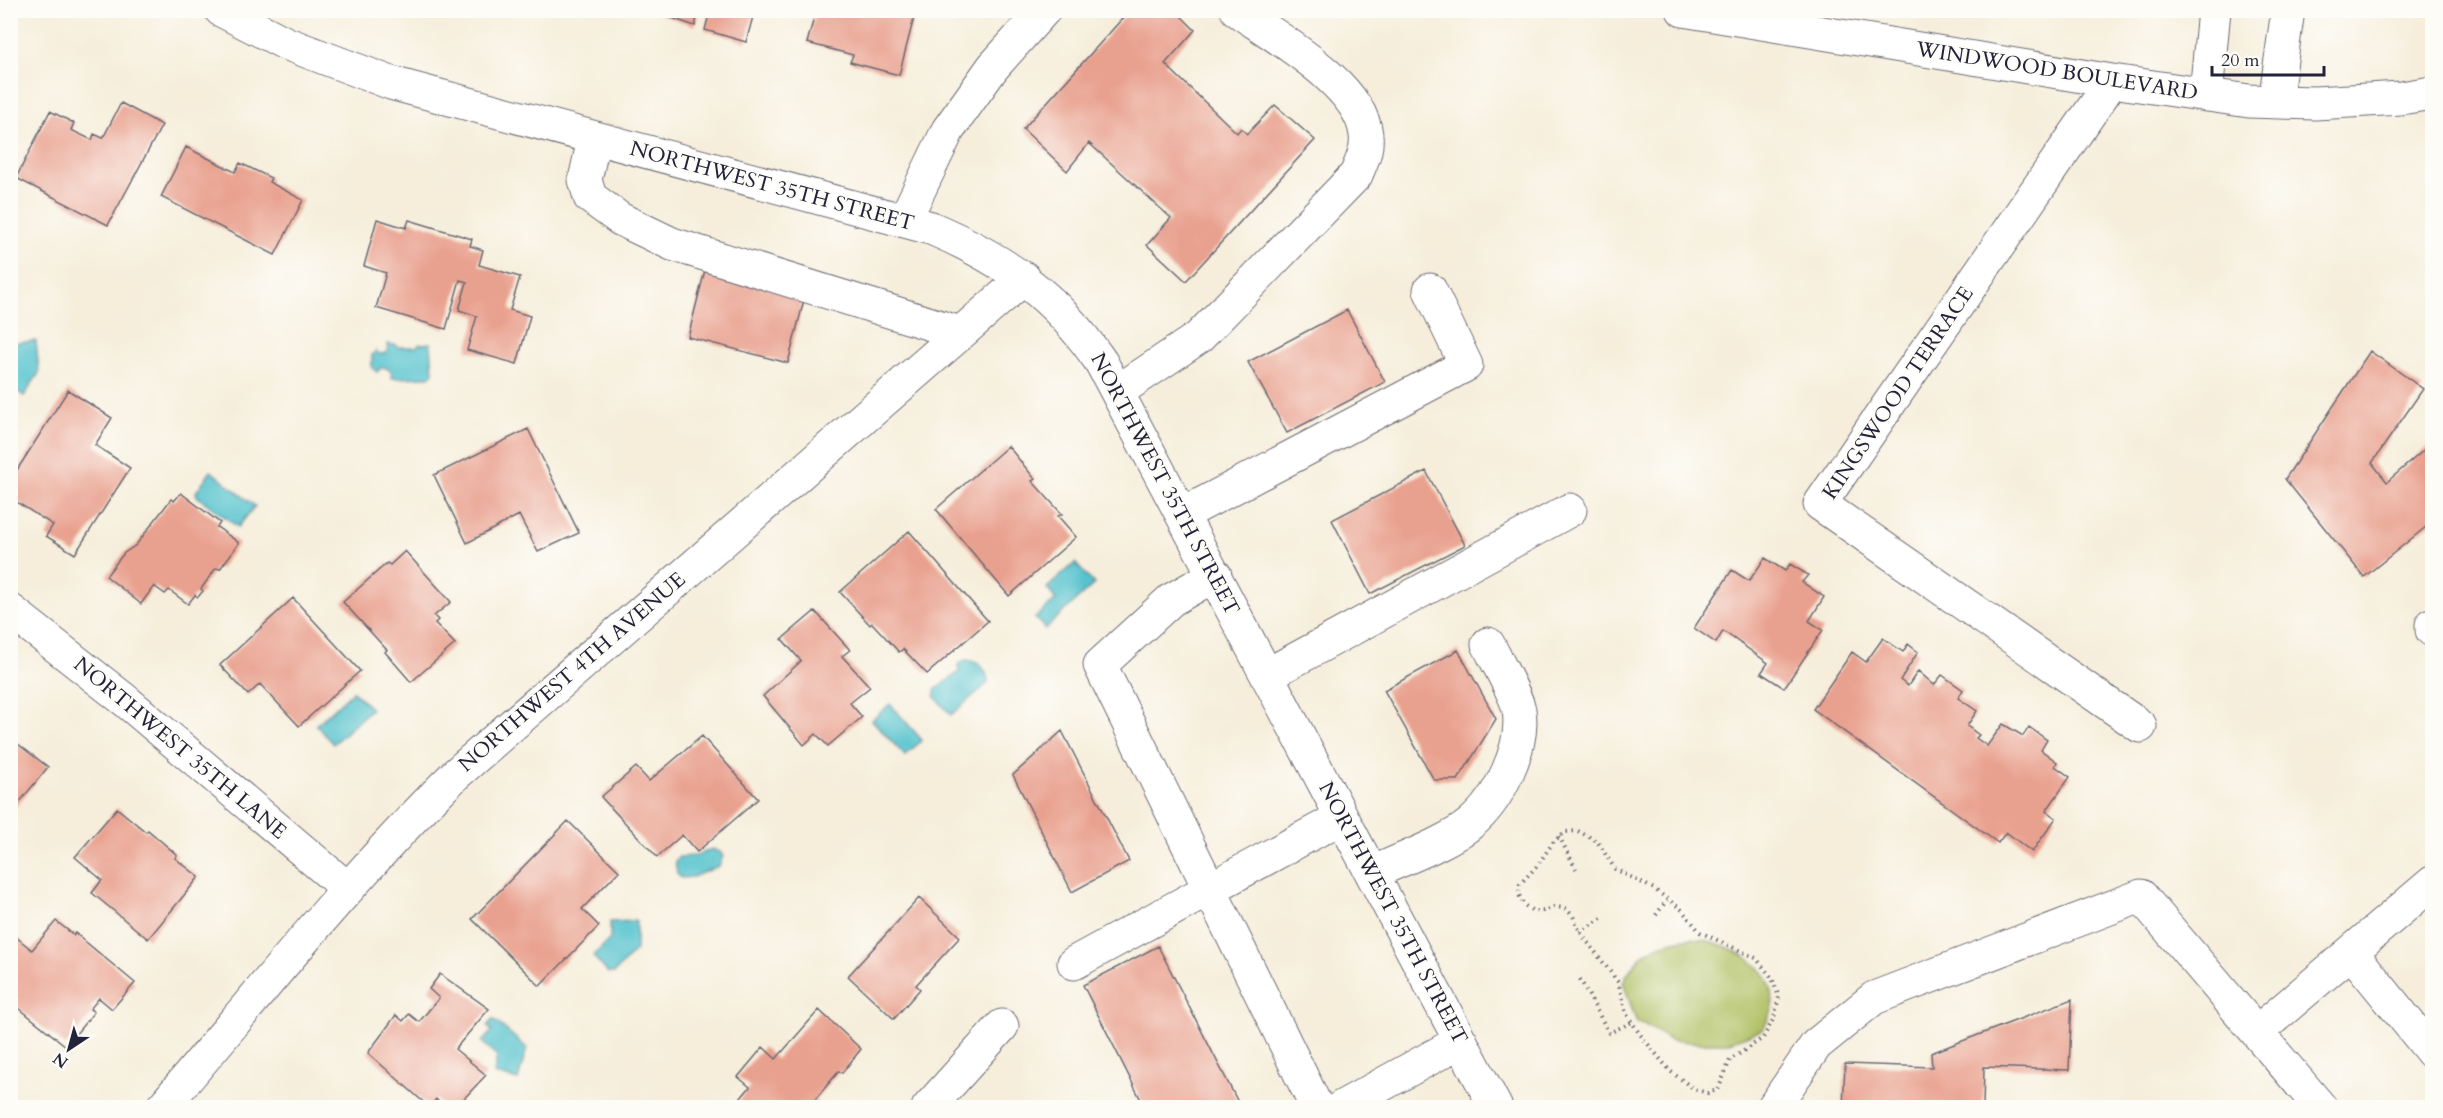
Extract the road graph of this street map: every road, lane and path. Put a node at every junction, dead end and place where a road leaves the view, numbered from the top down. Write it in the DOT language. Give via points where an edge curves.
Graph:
graph roads {
  1 [pos="221,10"];
  2 [pos="1044,10"];
  3 [pos="1237,10"];
  4 [pos="1683,10"];
  5 [pos="2214,10"];
  6 [pos="2288,10"];
  7 [pos="2112,81"];
  8 [pos="2433,93"];
  9 [pos="2206,95"];
  10 [pos="2276,102"];
  11 [pos="594,139"];
  12 [pos="904,221"];
  13 [pos="1024,278"];
  14 [pos="1430,290"];
  15 [pos="960,333"];
  16 [pos="1118,392"];
  17 [pos="1570,510"];
  18 [pos="1183,514"];
  19 [pos="1215,575"];
  20 [pos="10,610"];
  21 [pos="2433,625"];
  22 [pos="2433,630"];
  23 [pos="1488,644"];
  24 [pos="1267,675"];
  25 [pos="2140,726"];
  26 [pos="1342,817"];
  27 [pos="1559,836"];
  28 [pos="1576,869"];
  29 [pos="1372,873"];
  30 [pos="2433,883"];
  31 [pos="348,889"];
  32 [pos="1210,890"];
  33 [pos="1667,900"];
  34 [pos="1656,915"];
  35 [pos="1603,917"];
  36 [pos="1580,932"];
  37 [pos="2351,952"];
  38 [pos="1074,963"];
  39 [pos="1580,979"];
  40 [pos="1632,1022"];
  41 [pos="1002,1026"];
  42 [pos="2257,1032"];
  43 [pos="1461,1041"];
  44 [pos="2433,1052"];
  45 [pos="162,1107"];
  46 [pos="928,1107"];
  47 [pos="1317,1107"];
  48 [pos="1340,1107"];
  49 [pos="1496,1107"];
  50 [pos="1773,1107"];
  51 [pos="2321,1107"];
  1 -- 11 [label="street, NORTHWEST 35TH STREET" via="285,43 391,83"];
  2 -- 12 [label="street" via="993,67 948,130"];
  3 -- 16 [label="street" via="1307,57 1343,92 1360,116 1366,135 1365,154 1356,175 1199,337"];
  4 -- 7 [label="street, WINDWOOD BOULEVARD"];
  5 -- 9 [label="street"];
  6 -- 10 [label="street"];
  7 -- 9 [label="street, WINDWOOD BOULEVARD"];
  7 -- 25 [label="street, KINGSWOOD TERRACE" via="1820,504"];
  8 -- 10 [label="street, WINDWOOD BOULEVARD" via="2315,103"];
  9 -- 10 [label="street, WINDWOOD BOULEVARD"];
  11 -- 12 [label="street, NORTHWEST 35TH STREET"];
  11 -- 15 [label="street" via="585,180 590,197 620,219 672,244"];
  12 -- 13 [label="street, NORTHWEST 35TH STREET" via="964,242"];
  13 -- 15 [label="street, NORTHWEST 4TH AVENUE"];
  13 -- 16 [label="street, NORTHWEST 35TH STREET" via="1085,339"];
  14 -- 18 [label="street" via="1466,364"];
  15 -- 31 [label="street, NORTHWEST 4TH AVENUE" via="455,775"];
  16 -- 18 [label="street, NORTHWEST 35TH STREET"];
  17 -- 24 [label="street"];
  18 -- 19 [label="street, NORTHWEST 35TH STREET"];
  19 -- 24 [label="street, NORTHWEST 35TH STREET"];
  19 -- 32 [label="street" via="1171,600 1100,665"];
  20 -- 31 [label="street, NORTHWEST 35TH LANE" via="126,700"];
  21 -- 22 [label="street"];
  23 -- 29 [label="street" via="1519,707 1521,733 1509,769 1469,825"];
  24 -- 26 [label="street, NORTHWEST 35TH STREET"];
  26 -- 29 [label="street, NORTHWEST 35TH STREET"];
  26 -- 32 [label="street"];
  27 -- 28 [label="path"];
  27 -- 33 [label="path" via="1578,831 1587,835 1597,841 1615,868"];
  27 -- 36 [label="path" via="1520,884 1519,895 1533,911 1565,908"];
  29 -- 43 [label="street, NORTHWEST 35TH STREET"];
  30 -- 37 [label="street"];
  31 -- 45 [label="street, NORTHWEST 4TH AVENUE"];
  32 -- 38 [label="street"];
  32 -- 47 [label="street"];
  33 -- 34 [label="path"];
  33 -- 40 [label="path" via="1681,909 1700,932 1756,958 1772,978 1779,997 1774,1018 1763,1038 1730,1060 1718,1090 1707,1093 1694,1089 1670,1071"];
  35 -- 36 [label="path"];
  36 -- 40 [label="path" via="1618,982"];
  37 -- 42 [label="street"];
  37 -- 44 [label="street"];
  39 -- 40 [label="path" via="1609,1033"];
  41 -- 46 [label="street"];
  42 -- 50 [label="street" via="2140,896 1874,998 1816,1045"];
  42 -- 51 [label="street"];
  43 -- 48 [label="street"];
  43 -- 49 [label="street, NORTHWEST 35TH STREET"];
}
